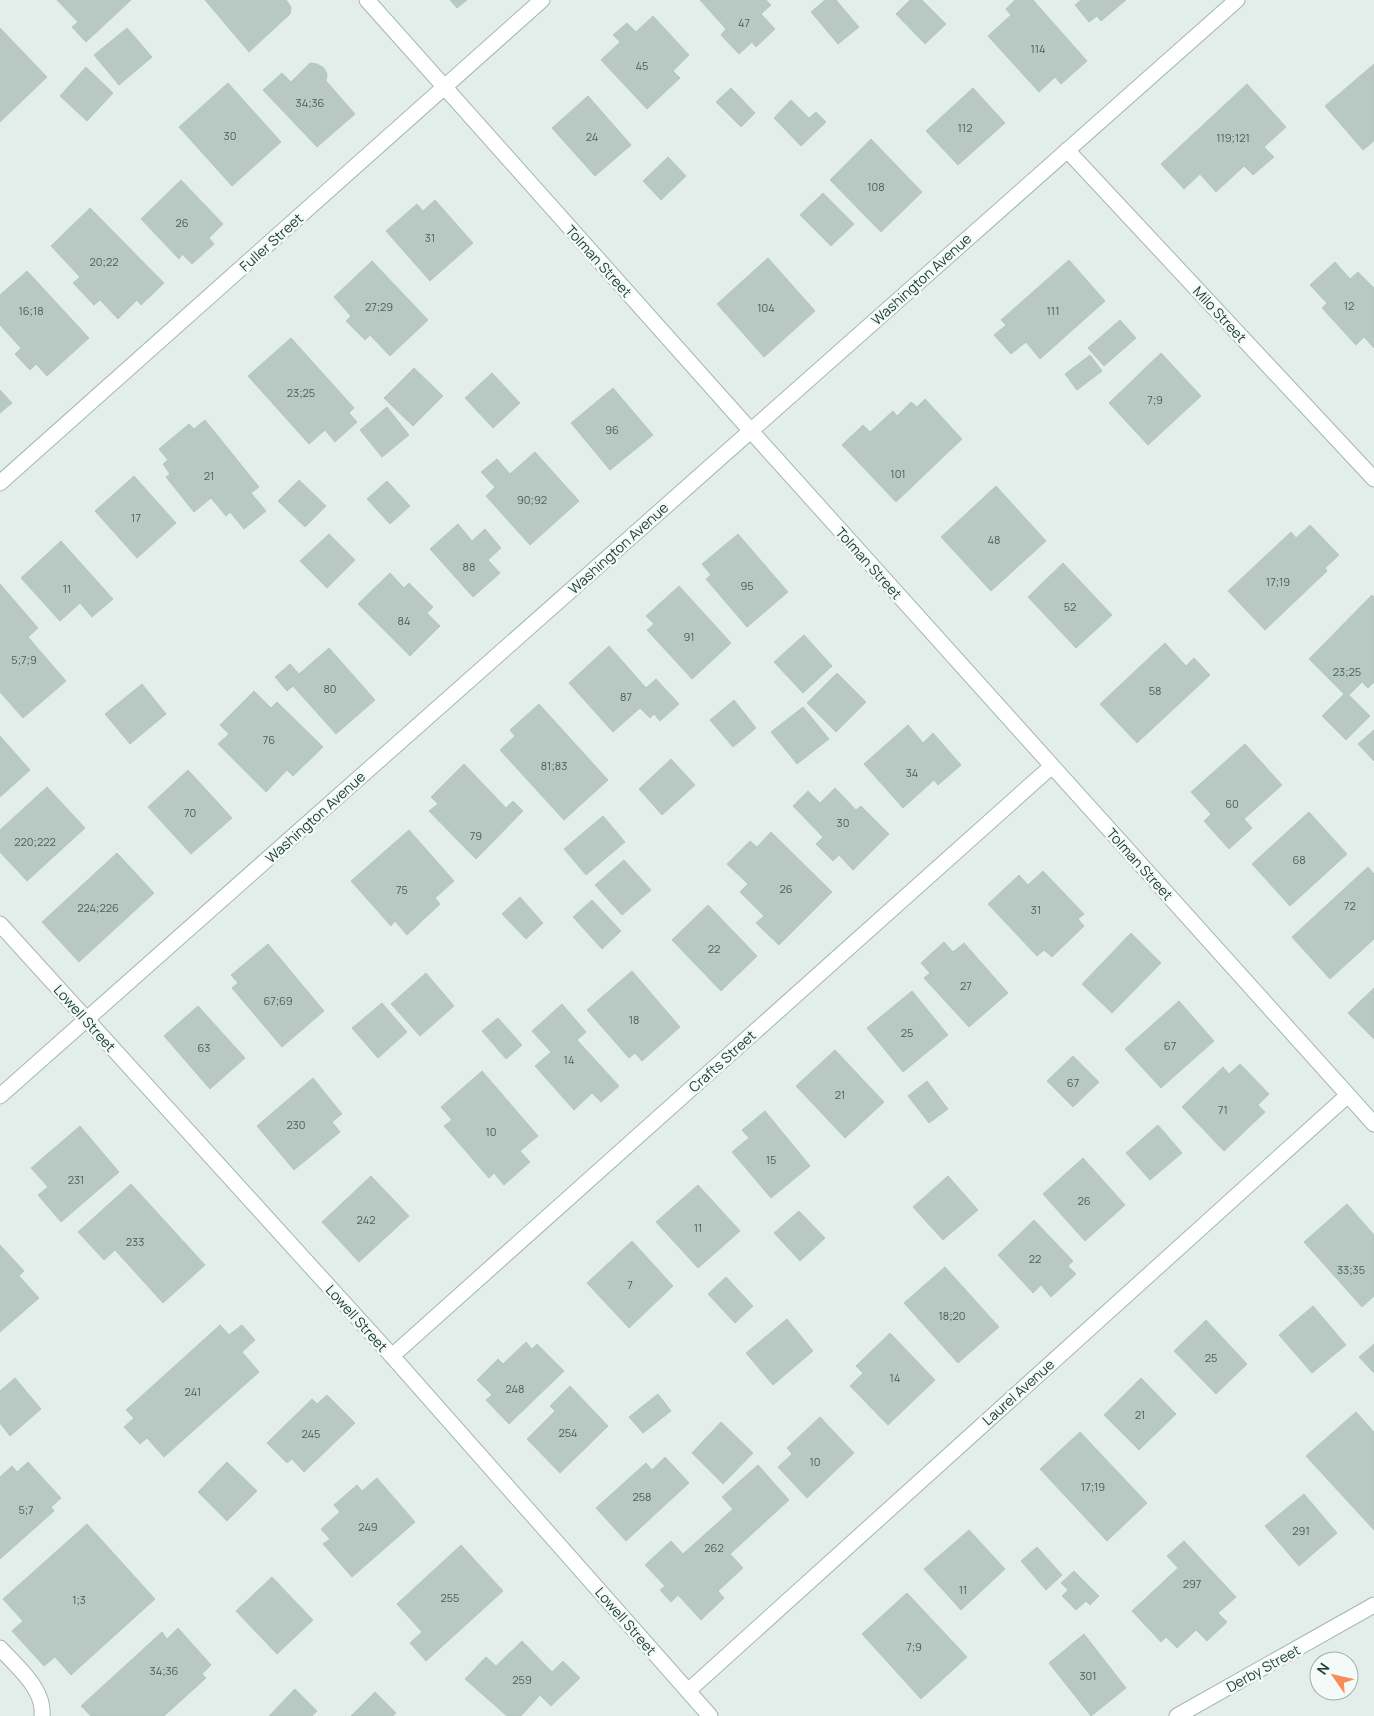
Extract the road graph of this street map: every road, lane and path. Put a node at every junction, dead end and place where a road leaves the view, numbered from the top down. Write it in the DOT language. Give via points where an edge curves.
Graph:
graph roads {
  1 [pos="367,0"];
  2 [pos="542,0"];
  3 [pos="1236,0"];
  4 [pos="445,87"];
  5 [pos="1067,150"];
  6 [pos="751,431"];
  7 [pos="1374,479"];
  8 [pos="0,483"];
  9 [pos="1052,766"];
  10 [pos="0,924"];
  11 [pos="86,1020"];
  12 [pos="1348,1094"];
  13 [pos="0,1096"];
  14 [pos="1374,1124"];
  15 [pos="392,1356"];
  16 [pos="1374,1605"];
  17 [pos="0,1648"];
  18 [pos="688,1691"];
  19 [pos="42,1716"];
  20 [pos="710,1716"];
  21 [pos="1178,1716"];
  1 -- 4 [label="street, Tolman Street"];
  2 -- 4 [label="street, Fuller Street"];
  3 -- 5 [label="street, Washington Avenue"];
  4 -- 6 [label="street, Tolman Street"];
  4 -- 8 [label="street, Fuller Street"];
  5 -- 6 [label="street, Washington Avenue"];
  5 -- 7 [label="street, Milo Street"];
  6 -- 9 [label="street, Tolman Street"];
  6 -- 11 [label="street, Washington Avenue"];
  9 -- 12 [label="street, Tolman Street"];
  9 -- 15 [label="street, Crafts Street"];
  10 -- 11 [label="street, Lowell Street"];
  11 -- 13 [label="street, Washington Avenue"];
  11 -- 15 [label="street, Lowell Street"];
  12 -- 14 [label="street, Tolman Street"];
  12 -- 18 [label="street, Laurel Avenue"];
  15 -- 18 [label="street, Lowell Street"];
  16 -- 21 [label="street, Derby Street"];
  17 -- 19 [label="street" via="36,1691 41,1701"];
  18 -- 20 [label="street, Lowell Street"];
}
